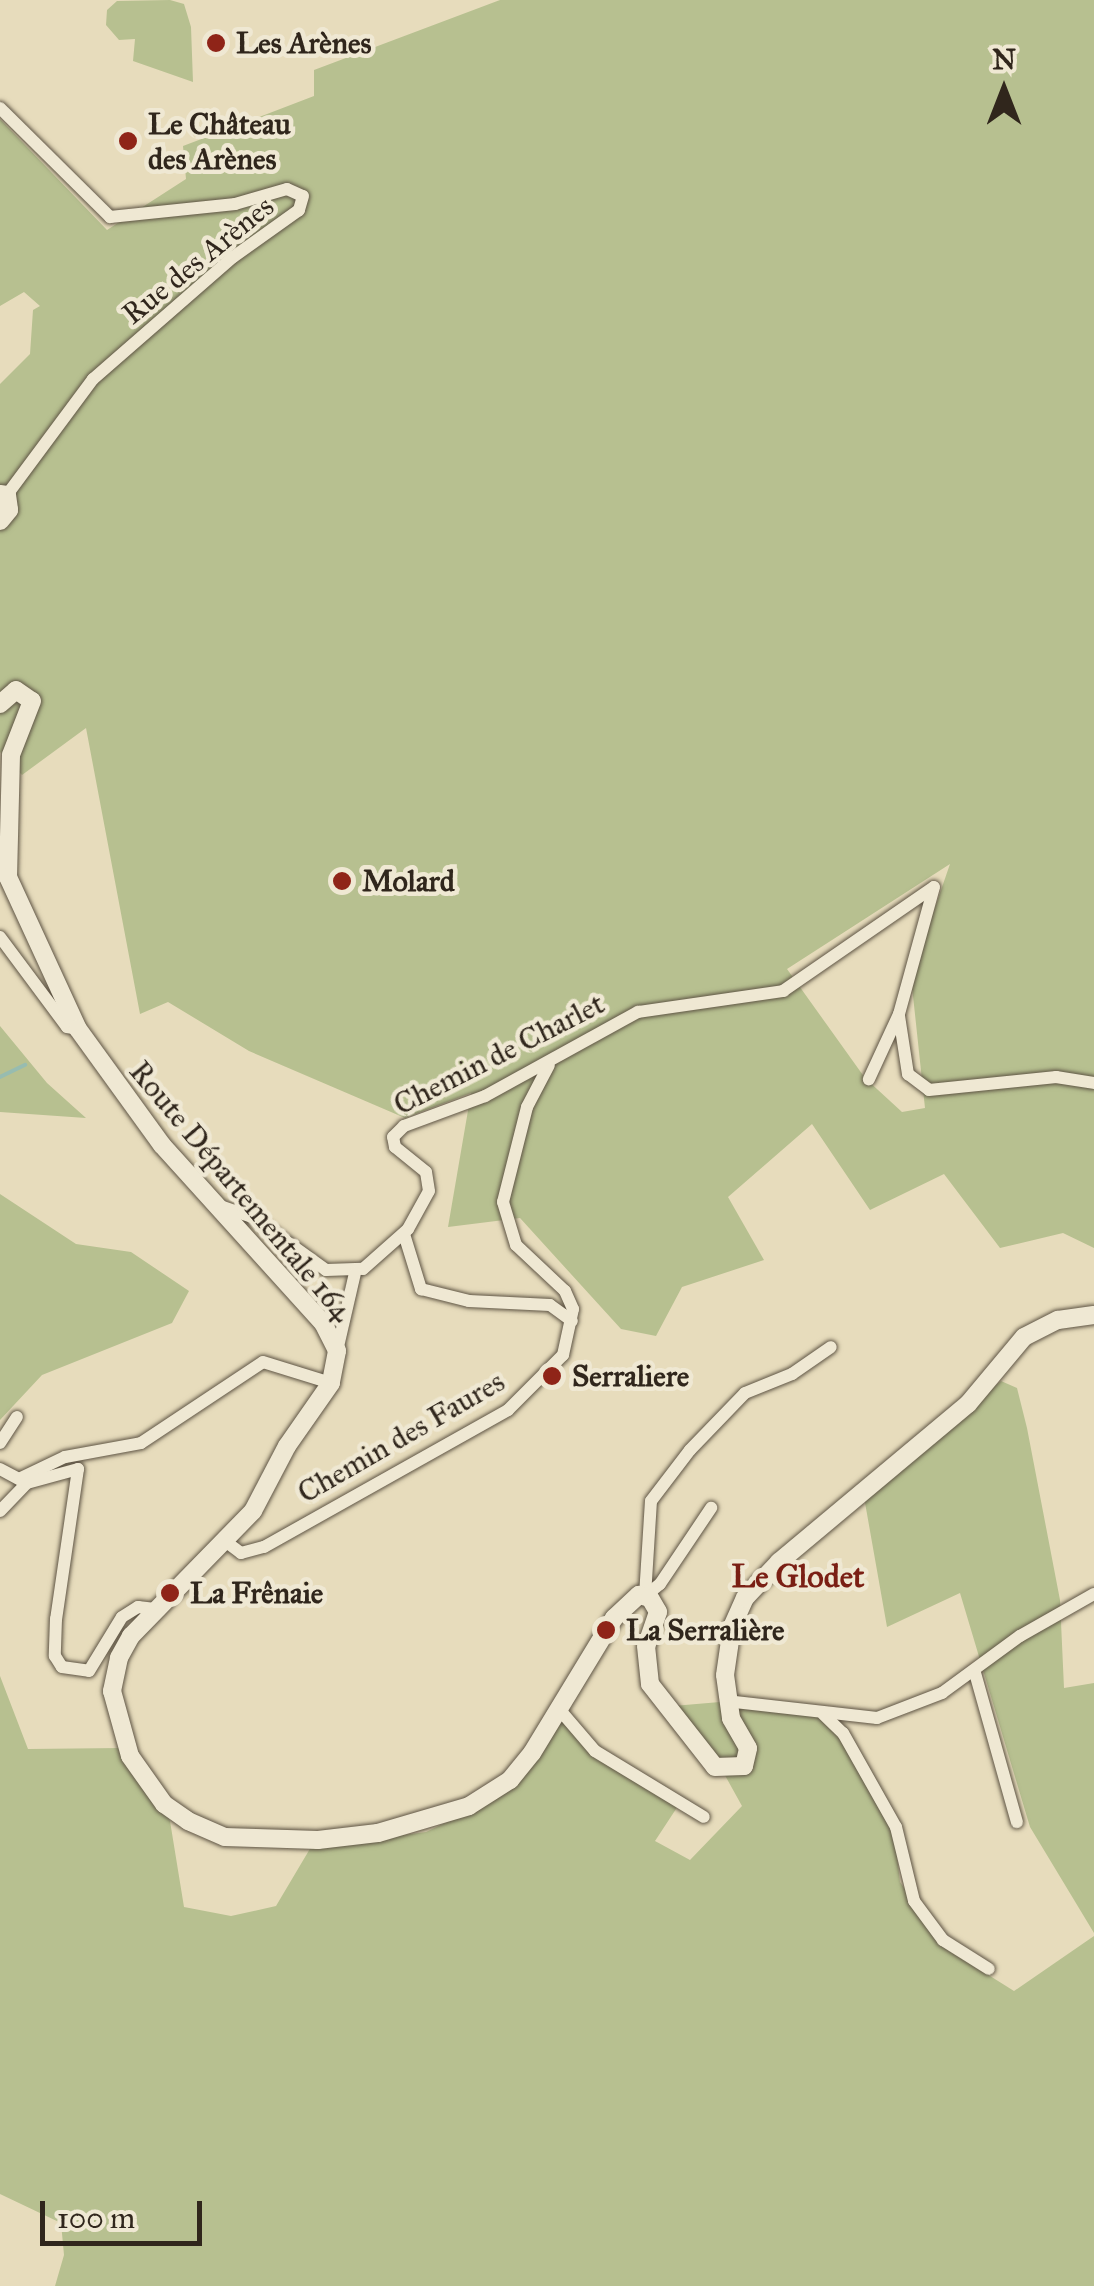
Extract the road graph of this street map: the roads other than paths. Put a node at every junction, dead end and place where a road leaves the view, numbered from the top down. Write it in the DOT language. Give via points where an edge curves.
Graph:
graph roads {
  1 [pos="0,108"];
  2 [pos="3,495"];
  3 [pos="0,521"];
  4 [pos="0,704"];
  5 [pos="0,937"];
  6 [pos="898,1014"];
  7 [pos="78,1029"];
  8 [pos="550,1060"];
  9 [pos="869,1079"];
  10 [pos="1094,1083"];
  11 [pos="217,1206"];
  12 [pos="404,1234"];
  13 [pos="354,1273"];
  14 [pos="1094,1315"];
  15 [pos="572,1321"];
  16 [pos="830,1347"];
  17 [pos="336,1351"];
  18 [pos="331,1384"];
  19 [pos="17,1417"];
  20 [pos="0,1443"];
  21 [pos="0,1469"];
  22 [pos="711,1508"];
  23 [pos="0,1511"];
  24 [pos="225,1541"];
  25 [pos="1094,1594"];
  26 [pos="645,1596"];
  27 [pos="155,1609"];
  28 [pos="975,1673"];
  29 [pos="726,1701"];
  30 [pos="817,1708"];
  31 [pos="559,1709"];
  32 [pos="704,1817"];
  33 [pos="1017,1822"];
  34 [pos="989,1969"];
  1 -- 2 [label="street, Rue des Arènes" via="110,217 235,204 287,189 303,196 298,210 94,379"];
  2 -- 3 [label="street" via="9,510"];
  4 -- 7 [label="street, Route Départementale 164" via="16,690 32,701 11,755 8,877"];
  5 -- 7 [label="street" via="67,1027"];
  6 -- 8 [label="street, Chemin de Charlet" via="936,888 783,991 666,1004 605,1027"];
  6 -- 9 [label="street"];
  6 -- 10 [label="street" via="908,1074 929,1090 1056,1077"];
  7 -- 11 [label="street, Route Départementale 164" via="141,1118"];
  8 -- 12 [label="street, Chemin de Charlet" via="393,1137 429,1180 424,1208"];
  8 -- 15 [label="street" via="526,1107 503,1202 516,1246 565,1292"];
  11 -- 13 [label="street" via="254,1218 326,1270"];
  11 -- 17 [label="street, Route Départementale 164" via="323,1323"];
  12 -- 13 [label="street, Chemin de Charlet"];
  12 -- 15 [label="street" via="420,1288 469,1301 550,1305"];
  13 -- 17 [label="street"];
  14 -- 29 [label="street" via="1058,1320 1024,1337 968,1404 760,1580 736,1610"];
  15 -- 24 [label="street, Chemin des Faures" via="563,1355 508,1410 264,1547 241,1553"];
  16 -- 26 [label="street" via="792,1374 746,1393 651,1501"];
  17 -- 18 [label="street, Route Départementale 164"];
  18 -- 21 [label="street" via="263,1362 141,1443 64,1457 19,1479"];
  18 -- 24 [label="street, Route Départementale 164" via="286,1446 253,1511"];
  19 -- 20 [label="street"];
  22 -- 26 [label="street"];
  23 -- 27 [label="street" via="27,1483 78,1468 56,1619 55,1656 62,1667 88,1671 122,1618 138,1608"];
  24 -- 27 [label="street, Route Départementale 164"];
  25 -- 28 [label="street" via="1020,1636"];
  26 -- 29 [label="street" via="658,1612 646,1646 650,1684 725,1772 748,1758"];
  26 -- 31 [label="street, Route Départementale 164" via="628,1600 614,1618"];
  27 -- 31 [label="street, Route Départementale 164" via="119,1658 112,1691 122,1736 164,1804 225,1837 262,1842 378,1833 470,1806 510,1780"];
  28 -- 30 [label="street" via="877,1718"];
  28 -- 33 [label="street"];
  29 -- 30 [label="street"];
  30 -- 34 [label="street" via="843,1733 896,1827 907,1853 904,1879 927,1920 964,1957"];
  31 -- 32 [label="street" via="596,1751"];
}
